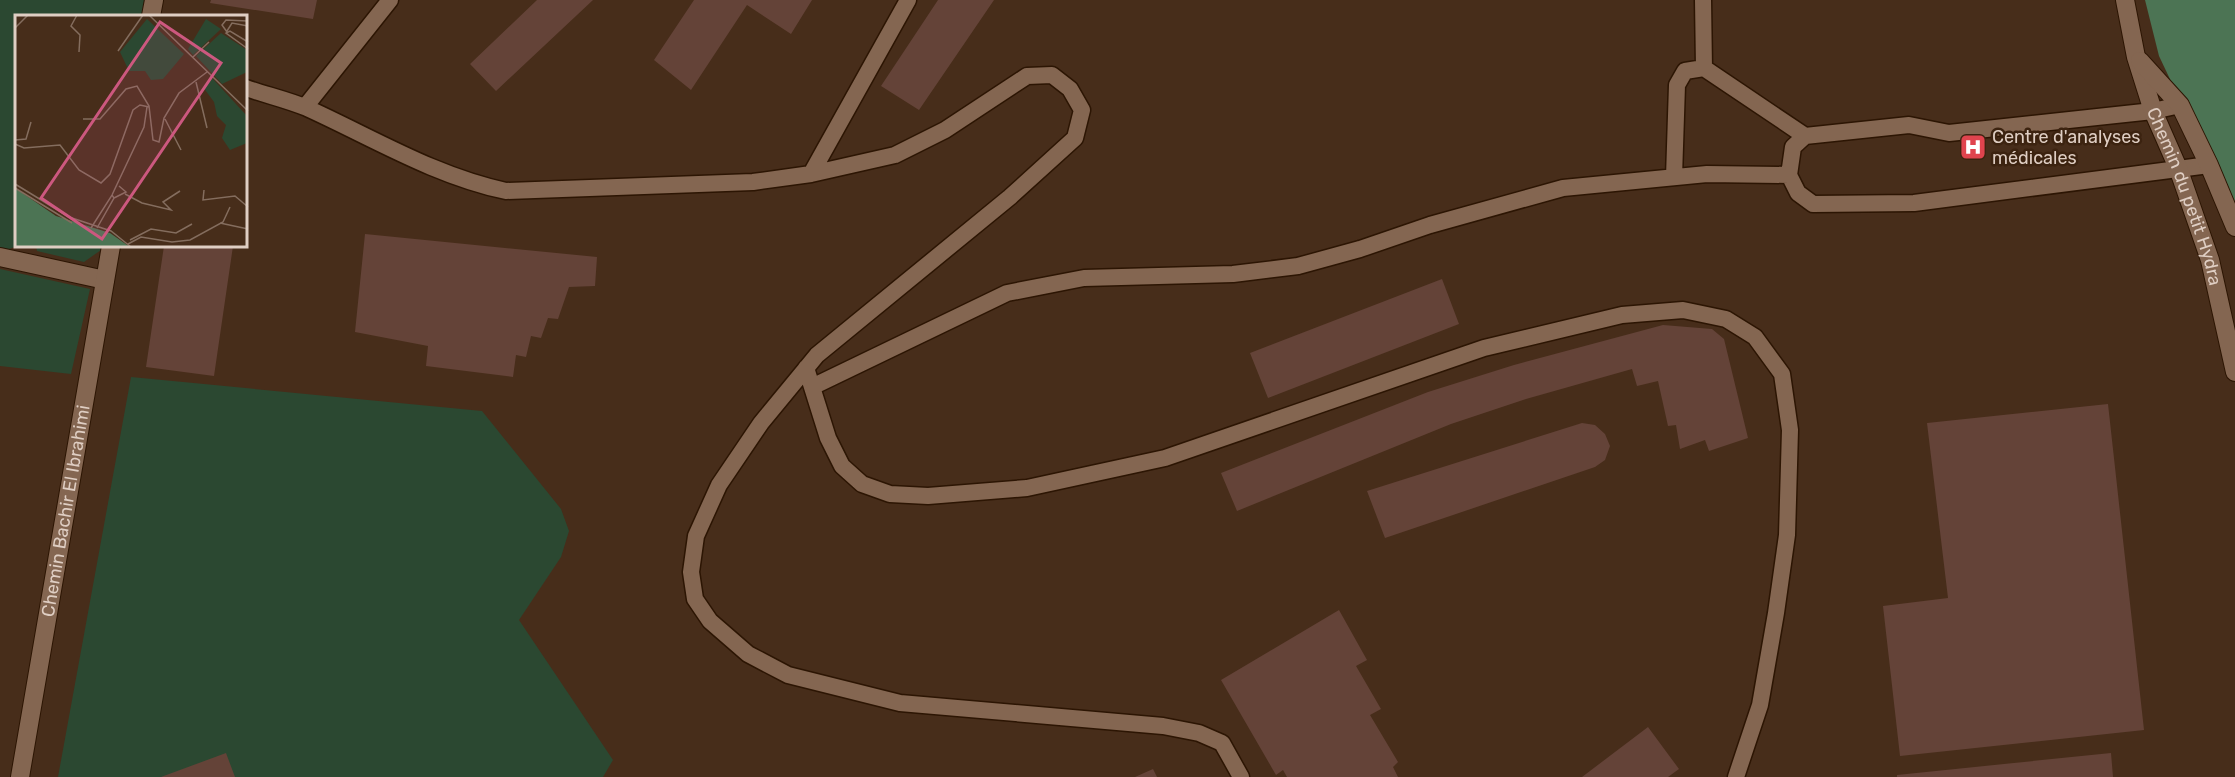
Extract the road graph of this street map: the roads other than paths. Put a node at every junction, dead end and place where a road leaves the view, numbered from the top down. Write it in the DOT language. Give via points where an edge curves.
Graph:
graph roads {
  1 [pos="154,0"];
  2 [pos="390,0"];
  3 [pos="908,0"];
  4 [pos="1703,0"];
  5 [pos="2125,0"];
  6 [pos="151,15"];
  7 [pos="2136,57"];
  8 [pos="1704,68"];
  9 [pos="248,89"];
  10 [pos="2180,105"];
  11 [pos="305,107"];
  12 [pos="2153,111"];
  13 [pos="1805,136"];
  14 [pos="2209,165"];
  15 [pos="2178,168"];
  16 [pos="811,174"];
  17 [pos="1789,174"];
  18 [pos="1674,177"];
  19 [pos="2235,227"];
  20 [pos="111,248"];
  21 [pos="0,256"];
  22 [pos="105,280"];
  23 [pos="806,368"];
  24 [pos="2235,372"];
  25 [pos="814,386"];
  26 [pos="20,777"];
  27 [pos="1241,777"];
  28 [pos="1736,777"];
  1 -- 6 [label="main road"];
  2 -- 11 [label="lane"];
  3 -- 16 [label="lane"];
  4 -- 8 [label="lane"];
  5 -- 7 [label="main road, Chemin du petit Hydra"];
  7 -- 10 [label="main road, Chemin du petit Hydra"];
  7 -- 12 [label="main road, Chemin du petit Hydra"];
  8 -- 13 [label="lane"];
  8 -- 18 [label="lane" via="1685,71 1677,85"];
  9 -- 11 [label="lane"];
  10 -- 12 [label="lane"];
  10 -- 14 [label="main road, Chemin du petit Hydra"];
  11 -- 16 [label="lane" via="441,173 506,191 753,182"];
  12 -- 13 [label="lane" via="1949,133 1909,125"];
  12 -- 15 [label="main road, Chemin du petit Hydra"];
  13 -- 17 [label="lane" via="1793,147"];
  14 -- 15 [label="lane"];
  14 -- 19 [label="main road, Chemin du petit Hydra"];
  15 -- 17 [label="lane" via="1914,202 1813,204 1798,193"];
  15 -- 24 [label="main road, Chemin du petit Hydra" via="2210,260"];
  16 -- 23 [label="lane" via="895,155 945,130 1027,76 1052,75 1070,89 1082,110 1075,138"];
  17 -- 18 [label="lane"];
  18 -- 25 [label="lane" via="1563,188 1298,266 1233,274 1084,278 1007,293"];
  20 -- 22 [label="main road, Chemin Bachir El Ibrahimi"];
  21 -- 22 [label="main road"];
  22 -- 26 [label="main road, Chemin Bachir El Ibrahimi"];
  23 -- 25 [label="lane"];
  23 -- 27 [label="lane" via="718,485 696,536 691,572 695,599 710,621 748,654 788,675 900,703 1163,726 1199,733 1222,744"];
  25 -- 28 [label="lane" via="828,438 842,466 862,484 890,494 928,496 1027,488 1166,458 1484,348 1622,315 1683,310 1726,319 1755,337 1782,374 1790,430 1787,535 1776,613 1760,705"];
}
